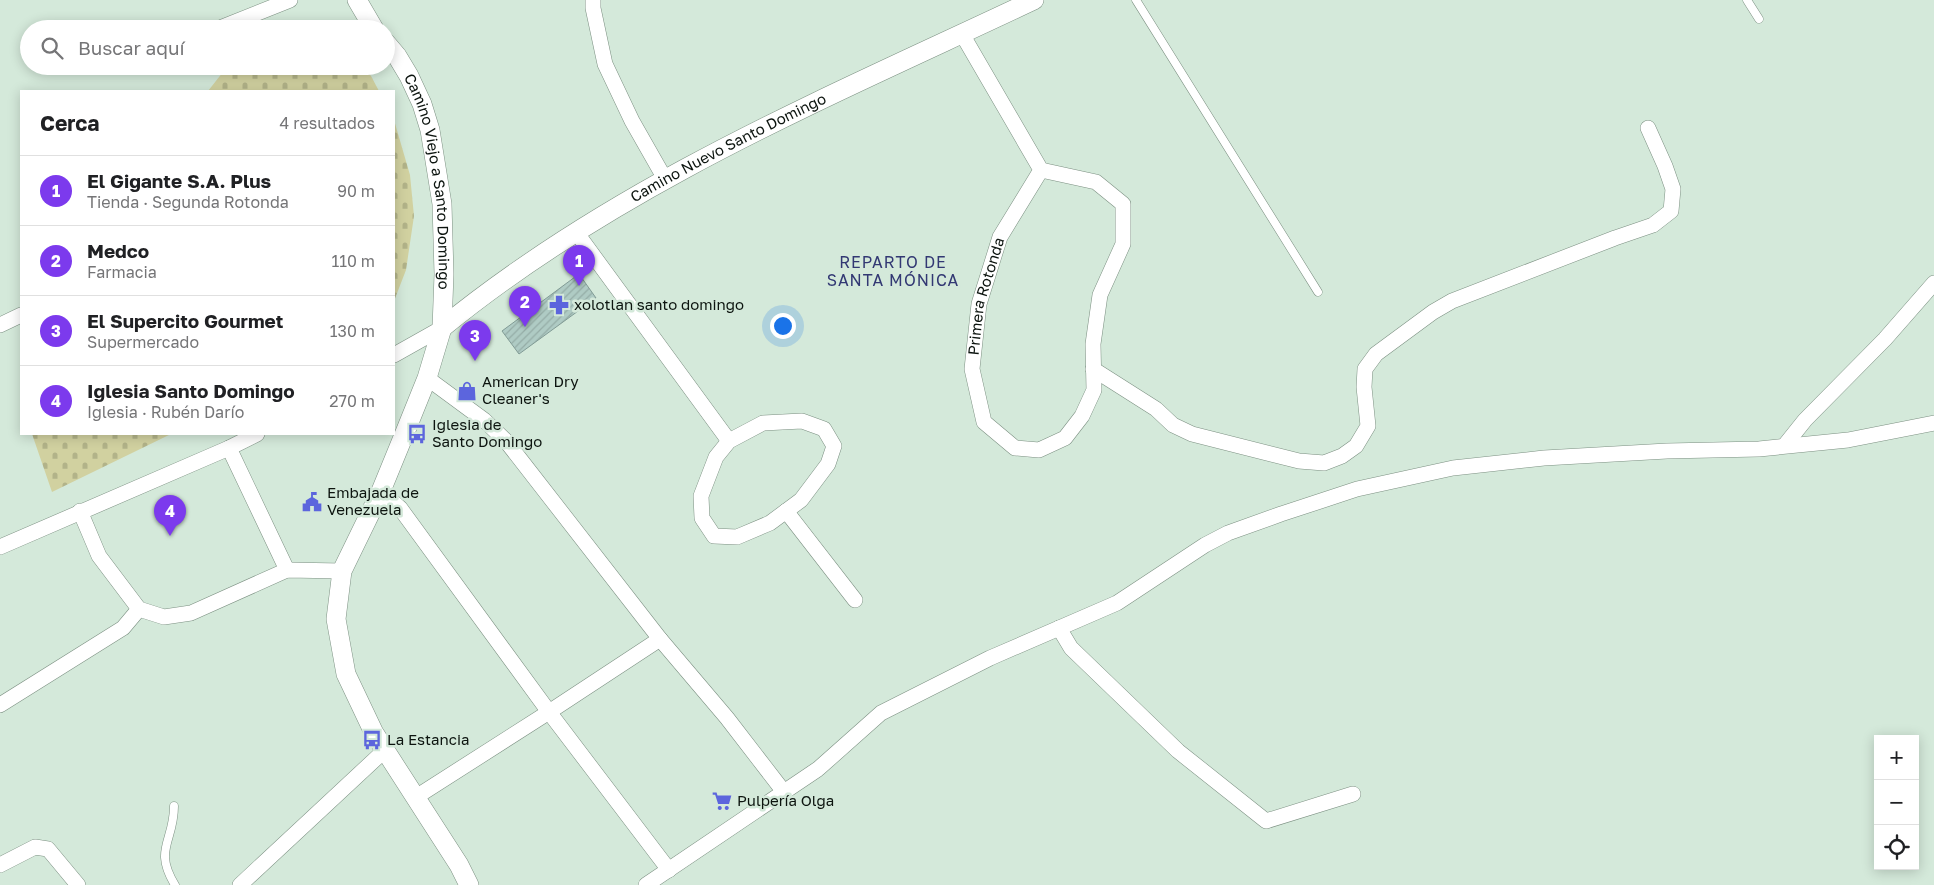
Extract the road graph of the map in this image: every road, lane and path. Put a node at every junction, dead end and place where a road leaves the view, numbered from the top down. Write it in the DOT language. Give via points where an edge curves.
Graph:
graph roads {
  1 [pos="290,0"];
  2 [pos="357,0"];
  3 [pos="593,0"];
  4 [pos="1034,0"];
  5 [pos="1136,0"];
  6 [pos="1747,0"];
  7 [pos="1759,19"];
  8 [pos="240,20"];
  9 [pos="369,20"];
  10 [pos="962,34"];
  11 [pos="395,54"];
  12 [pos="1648,128"];
  13 [pos="1041,170"];
  14 [pos="664,180"];
  15 [pos="576,232"];
  16 [pos="1934,283"];
  17 [pos="1318,292"];
  18 [pos="20,316"];
  19 [pos="0,326"];
  20 [pos="442,328"];
  21 [pos="395,354"];
  22 [pos="1093,369"];
  23 [pos="426,378"];
  24 [pos="1934,424"];
  25 [pos="255,435"];
  26 [pos="729,441"];
  27 [pos="1785,446"];
  28 [pos="229,448"];
  29 [pos="381,491"];
  30 [pos="80,511"];
  31 [pos="786,511"];
  32 [pos="0,547"];
  33 [pos="287,570"];
  34 [pos="342,571"];
  35 [pos="855,600"];
  36 [pos="139,609"];
  37 [pos="1059,628"];
  38 [pos="660,638"];
  39 [pos="0,705"];
  40 [pos="550,712"];
  41 [pos="385,750"];
  42 [pos="784,792"];
  43 [pos="1353,794"];
  44 [pos="416,797"];
  45 [pos="174,806"];
  46 [pos="0,866"];
  47 [pos="669,870"];
  48 [pos="78,885"];
  49 [pos="175,885"];
  50 [pos="240,885"];
  51 [pos="469,885"];
  52 [pos="646,885"];
  1 -- 8 [label="street"];
  2 -- 9 [label="street"];
  3 -- 14 [label="street" via="605,64"];
  4 -- 10 [label="street, Camino Nuevo Santo Domingo"];
  5 -- 17 [label="lane"];
  6 -- 7 [label="lane"];
  10 -- 13 [label="street"];
  10 -- 14 [label="street, Camino Nuevo Santo Domingo" via="726,146"];
  11 -- 20 [label="street, Camino Viejo a Santo Domingo" via="422,104 430,130 442,204"];
  12 -- 22 [label="street" via="1672,189 1671,211 1653,225 1452,301 1433,312 1376,354 1365,370 1368,426 1356,446 1324,464 1299,461 1192,434 1173,425 1156,409"];
  13 -- 22 [label="street, Primera Rotonda" via="1096,182 1123,204 1123,244 1100,295"];
  13 -- 22 [label="street, Primera Rotonda" via="1000,237 979,304 972,369 984,422 1015,448 1039,450 1065,438 1082,416 1094,390"];
  14 -- 15 [label="street, Camino Nuevo Santo Domingo"];
  15 -- 20 [label="street, Camino Nuevo Santo Domingo"];
  15 -- 26 [label="street"];
  16 -- 27 [label="street" via="1885,339 1805,420"];
  18 -- 19 [label="street"];
  20 -- 21 [label="street"];
  20 -- 23 [label="street, Camino Viejo a Santo Domingo"];
  23 -- 29 [label="street, Camino Viejo a Santo Domingo"];
  23 -- 38 [label="street" via="484,420 506,441"];
  24 -- 27 [label="street" via="1848,440"];
  25 -- 28 [label="street"];
  26 -- 31 [label="street" via="716,457 701,496 702,518 714,536 738,537 770,523"];
  26 -- 31 [label="street" via="763,423 802,421 824,429 834,446 828,464 801,500"];
  27 -- 37 [label="street" via="1544,458 1453,468 1357,490 1228,534 1205,545 1117,603"];
  28 -- 30 [label="street"];
  28 -- 33 [label="street"];
  29 -- 34 [label="street, Camino Viejo a Santo Domingo"];
  29 -- 40 [label="street" via="400,508"];
  30 -- 32 [label="street"];
  30 -- 36 [label="street" via="99,556"];
  31 -- 35 [label="street"];
  33 -- 34 [label="street"];
  33 -- 36 [label="street" via="191,613 164,617"];
  34 -- 41 [label="street, Camino Viejo a Santo Domingo" via="336,619 346,674"];
  36 -- 39 [label="street" via="123,628"];
  37 -- 42 [label="street" via="990,658 881,713 818,769"];
  37 -- 43 [label="street" via="1071,648 1178,751 1266,821"];
  38 -- 40 [label="street"];
  38 -- 42 [label="street"];
  40 -- 44 [label="street"];
  40 -- 47 [label="street"];
  41 -- 44 [label="street, Camino Viejo a Santo Domingo"];
  41 -- 50 [label="street"];
  42 -- 47 [label="street"];
  44 -- 51 [label="street, Camino Viejo a Santo Domingo"];
  45 -- 49 [label="lane" via="174,820 164,857 166,870"];
  46 -- 48 [label="street" via="35,847 42,847 48,849"];
  47 -- 52 [label="street"];
}
